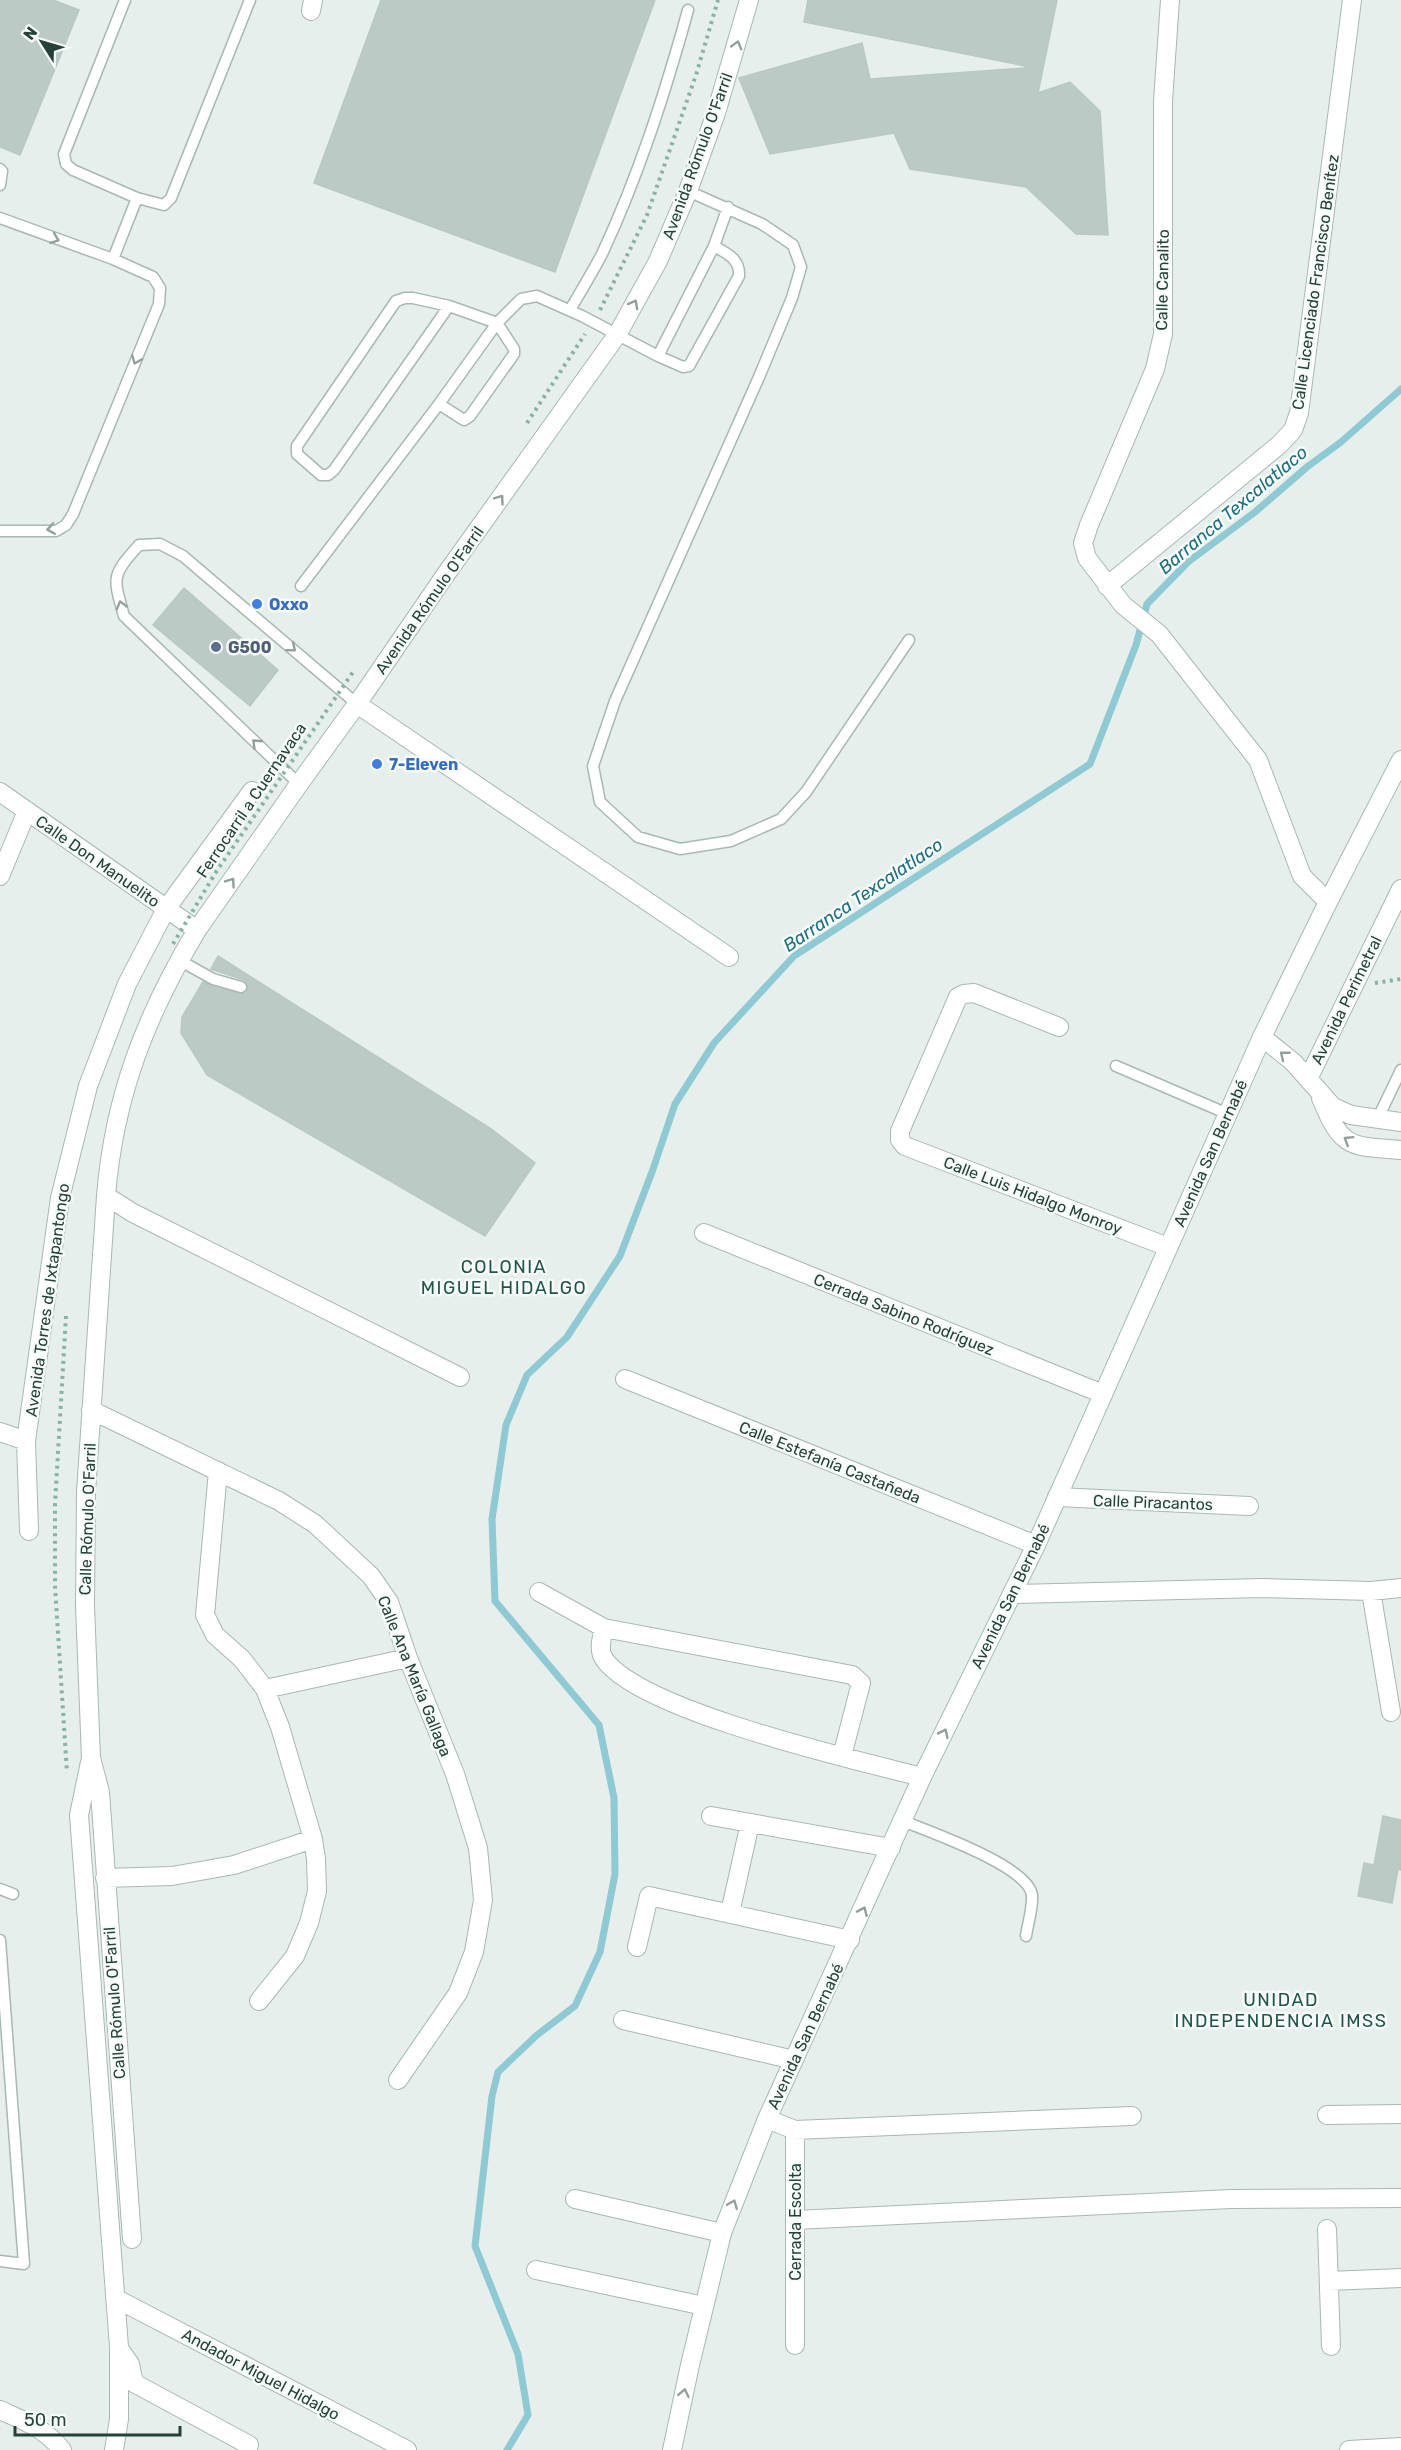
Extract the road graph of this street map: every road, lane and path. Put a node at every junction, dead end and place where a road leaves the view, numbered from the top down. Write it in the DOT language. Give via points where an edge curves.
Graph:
graph roads {
  1 [pos="125,0"];
  2 [pos="250,0"];
  3 [pos="718,0"];
  4 [pos="749,0"];
  5 [pos="1170,0"];
  6 [pos="1352,0"];
  7 [pos="688,10"];
  8 [pos="0,169"];
  9 [pos="0,185"];
  10 [pos="688,191"];
  11 [pos="137,198"];
  12 [pos="728,207"];
  13 [pos="0,218"];
  14 [pos="714,246"];
  15 [pos="113,260"];
  16 [pos="450,306"];
  17 [pos="600,309"];
  18 [pos="570,310"];
  19 [pos="497,322"];
  20 [pos="617,335"];
  21 [pos="658,356"];
  22 [pos="439,404"];
  23 [pos="0,531"];
  24 [pos="301,586"];
  25 [pos="1107,586"];
  26 [pos="909,640"];
  27 [pos="353,672"];
  28 [pos="357,704"];
  29 [pos="1401,760"];
  30 [pos="298,784"];
  31 [pos="252,791"];
  32 [pos="0,792"];
  33 [pos="27,811"];
  34 [pos="0,876"];
  35 [pos="1399,898"];
  36 [pos="1328,902"];
  37 [pos="166,909"];
  38 [pos="197,930"];
  39 [pos="176,952"];
  40 [pos="729,957"];
  41 [pos="240,987"];
  42 [pos="1059,1027"];
  43 [pos="1262,1037"];
  44 [pos="1116,1066"];
  45 [pos="1401,1070"];
  46 [pos="1308,1079"];
  47 [pos="1320,1095"];
  48 [pos="1228,1114"];
  49 [pos="1377,1120"];
  50 [pos="1401,1122"];
  51 [pos="1401,1150"];
  52 [pos="106,1196"];
  53 [pos="704,1233"];
  54 [pos="1168,1247"];
  55 [pos="460,1377"];
  56 [pos="625,1379"];
  57 [pos="1103,1394"];
  58 [pos="91,1410"];
  59 [pos="0,1432"];
  60 [pos="26,1441"];
  61 [pos="218,1471"];
  62 [pos="1057,1497"];
  63 [pos="1249,1506"];
  64 [pos="29,1531"];
  65 [pos="1036,1545"];
  66 [pos="1401,1588"];
  67 [pos="1371,1591"];
  68 [pos="539,1592"];
  69 [pos="1012,1594"];
  70 [pos="604,1628"];
  71 [pos="408,1658"];
  72 [pos="265,1689"];
  73 [pos="1391,1712"];
  74 [pos="842,1756"];
  75 [pos="91,1758"];
  76 [pos="922,1777"];
  77 [pos="711,1816"];
  78 [pos="903,1821"];
  79 [pos="750,1823"];
  80 [pos="313,1839"];
  81 [pos="891,1848"];
  82 [pos="105,1878"];
  83 [pos="0,1889"];
  84 [pos="13,1894"];
  85 [pos="730,1913"];
  86 [pos="1026,1936"];
  87 [pos="0,1940"];
  88 [pos="850,1940"];
  89 [pos="637,1947"];
  90 [pos="260,2001"];
  91 [pos="623,2020"];
  92 [pos="794,2060"];
  93 [pos="398,2080"];
  94 [pos="1327,2115"];
  95 [pos="1401,2115"];
  96 [pos="1132,2116"];
  97 [pos="767,2119"];
  98 [pos="795,2130"];
  99 [pos="1401,2198"];
  100 [pos="575,2199"];
  101 [pos="795,2220"];
  102 [pos="1327,2229"];
  103 [pos="722,2233"];
  104 [pos="132,2239"];
  105 [pos="0,2261"];
  106 [pos="536,2270"];
  107 [pos="1401,2278"];
  108 [pos="1329,2282"];
  109 [pos="115,2298"];
  110 [pos="704,2306"];
  111 [pos="795,2345"];
  112 [pos="1331,2346"];
  113 [pos="119,2347"];
  114 [pos="0,2410"];
  115 [pos="249,2445"];
  116 [pos="1401,2447"];
  117 [pos="62,2450"];
  118 [pos="114,2450"];
  119 [pos="407,2450"];
  120 [pos="672,2450"];
  121 [pos="1349,2450"];
  1 -- 11 [label="lane" via="64,154 66,164 73,170"];
  2 -- 11 [label="lane" via="168,203 164,206"];
  3 -- 17 [label="path" via="647,215"];
  10 -- 4 [label="street, Avenida Rómulo O'Farril, one-way"];
  5 -- 25 [label="street, Calle Canalito" via="1163,101 1163,333 1155,369 1083,543 1087,558"];
  6 -- 25 [label="street, Calle Licenciado Francisco Benítez" via="1299,413 1293,430"];
  7 -- 18 [label="lane" via="667,85 630,190 601,255"];
  8 -- 9 [label="lane"];
  10 -- 12 [label="lane"];
  20 -- 10 [label="street, Avenida Rómulo O'Farril, one-way" via="658,261"];
  11 -- 15 [label="lane"];
  12 -- 14 [label="lane"];
  12 -- 26 [label="lane" via="793,245 801,267 759,377 615,701 593,766 600,802 638,837 680,849 731,841 781,819 806,792"];
  13 -- 15 [label="lane, one-way"];
  14 -- 21 [label="lane"];
  14 -- 21 [label="lane" via="736,260 739,276 689,366"];
  15 -- 23 [label="lane, one-way" via="153,277 160,288 159,304 77,503 66,525 56,531"];
  16 -- 16 [label="lane" via="334,470 321,475 302,461 297,446 396,302 413,298"];
  16 -- 19 [label="lane"];
  18 -- 19 [label="lane" via="537,296 528,297"];
  18 -- 20 [label="lane"];
  19 -- 22 [label="lane"];
  19 -- 22 [label="lane" via="514,354 464,420"];
  20 -- 21 [label="lane"];
  28 -- 20 [label="street, Avenida Rómulo O'Farril, one-way"];
  22 -- 24 [label="lane"];
  25 -- 36 [label="street, Calle Canalito" via="1123,605 1159,634 1258,760 1302,876"];
  27 -- 39 [label="path, Ferrocarril a Cuernavaca, bridge" via="216,872"];
  28 -- 30 [label="street, Avenida Rómulo O'Farril"];
  30 -- 28 [label="lane, one-way" via="124,616 115,582 122,563 139,545 160,544 183,556"];
  28 -- 40 [label="street"];
  29 -- 36 [label="street, Avenida San Bernabé"];
  38 -- 30 [label="street, Avenida Rómulo O'Farril, one-way"];
  31 -- 37 [label="street, Avenida Torres de Ixtapantongo"];
  32 -- 33 [label="street, Calle Don Manuelito"];
  33 -- 34 [label="street"];
  33 -- 37 [label="street, Calle Don Manuelito"];
  35 -- 46 [label="street, Avenida Perimetral"];
  36 -- 43 [label="street, Avenida San Bernabé"];
  37 -- 38 [label="street, Calle Don Manuelito"];
  37 -- 60 [label="street, Avenida Torres de Ixtapantongo" via="127,984 88,1086 60,1198"];
  38 -- 39 [label="street, Avenida Rómulo O'Farril"];
  39 -- 41 [label="lane" via="213,979"];
  39 -- 52 [label="street, Avenida Rómulo O'Farril" via="136,1050 117,1113"];
  42 -- 54 [label="street, Calle Luis Hidalgo Monroy" via="974,993 958,998 900,1131 900,1140 905,1146"];
  46 -- 43 [label="street, one-way"];
  43 -- 48 [label="street, Avenida San Bernabé"];
  44 -- 48 [label="lane"];
  45 -- 49 [label="lane"];
  46 -- 47 [label="street"];
  47 -- 49 [label="street" via="1341,1112"];
  51 -- 47 [label="street, one-way" via="1363,1147 1345,1140 1332,1125"];
  48 -- 54 [label="street, Avenida San Bernabé"];
  49 -- 50 [label="street"];
  52 -- 55 [label="street"];
  52 -- 58 [label="street, Calle Rómulo O'Farril"];
  53 -- 57 [label="street, Cerrada Sabino Rodríguez"];
  54 -- 57 [label="street, Avenida San Bernabé"];
  56 -- 65 [label="street, Calle Estefanía Castañeda"];
  57 -- 62 [label="street, Avenida San Bernabé"];
  58 -- 61 [label="street, Calle Ana María Gallaga"];
  58 -- 75 [label="street, Calle Rómulo O'Farril" via="85,1606"];
  59 -- 60 [label="street"];
  60 -- 64 [label="street, Avenida Torres de Ixtapantongo"];
  61 -- 71 [label="street, Calle Ana María Gallaga" via="315,1524 370,1576 389,1602"];
  61 -- 72 [label="street" via="206,1615 215,1635 242,1659"];
  62 -- 63 [label="street, Calle Piracantos"];
  62 -- 65 [label="street, Avenida San Bernabé"];
  65 -- 69 [label="street, Avenida San Bernabé"];
  66 -- 67 [label="street"];
  67 -- 69 [label="street" via="1262,1588"];
  67 -- 73 [label="street"];
  68 -- 70 [label="street"];
  76 -- 69 [label="street, Avenida San Bernabé, one-way"];
  70 -- 74 [label="street" via="600,1645 603,1656 615,1671 639,1686 748,1731"];
  70 -- 74 [label="street" via="852,1675 861,1683"];
  71 -- 72 [label="street"];
  71 -- 93 [label="street, Calle Ana María Gallaga" via="455,1774 478,1848 483,1900 474,1952 458,1993"];
  72 -- 80 [label="street"];
  74 -- 76 [label="street"];
  75 -- 82 [label="street, Calle Rómulo O'Farril" via="100,1792"];
  75 -- 109 [label="street" via="79,1815"];
  76 -- 78 [label="street, Avenida San Bernabé"];
  77 -- 79 [label="street"];
  78 -- 81 [label="street, Avenida San Bernabé"];
  78 -- 86 [label="lane" via="1003,1864 1023,1877 1032,1894"];
  79 -- 81 [label="street"];
  79 -- 85 [label="street"];
  80 -- 82 [label="street" via="234,1864 172,1876"];
  80 -- 90 [label="street" via="317,1891 309,1923 295,1956"];
  88 -- 81 [label="street, Avenida San Bernabé, one-way"];
  82 -- 104 [label="street, Calle Rómulo O'Farril"];
  83 -- 84 [label="lane"];
  85 -- 88 [label="street"];
  85 -- 89 [label="street" via="649,1896"];
  87 -- 105 [label="lane" via="24,2264"];
  88 -- 92 [label="street, Avenida San Bernabé"];
  91 -- 92 [label="street"];
  92 -- 97 [label="street, Avenida San Bernabé"];
  94 -- 95 [label="street"];
  96 -- 98 [label="street"];
  97 -- 98 [label="street"];
  103 -- 97 [label="street, Avenida San Bernabé, one-way"];
  98 -- 101 [label="street, Cerrada Escolta"];
  99 -- 101 [label="street" via="1231,2199"];
  100 -- 103 [label="street"];
  101 -- 111 [label="street, Cerrada Escolta"];
  102 -- 108 [label="street"];
  103 -- 110 [label="street, Avenida San Bernabé"];
  106 -- 110 [label="street"];
  107 -- 108 [label="street"];
  108 -- 112 [label="street"];
  109 -- 113 [label="street"];
  109 -- 119 [label="street, Andador Miguel Hidalgo"];
  120 -- 110 [label="street, Avenida San Bernabé, one-way"];
  113 -- 115 [label="street" via="130,2364 134,2384"];
  113 -- 118 [label="street" via="119,2419"];
  114 -- 117 [label="street" via="35,2425"];
  116 -- 121 [label="street"];
}
